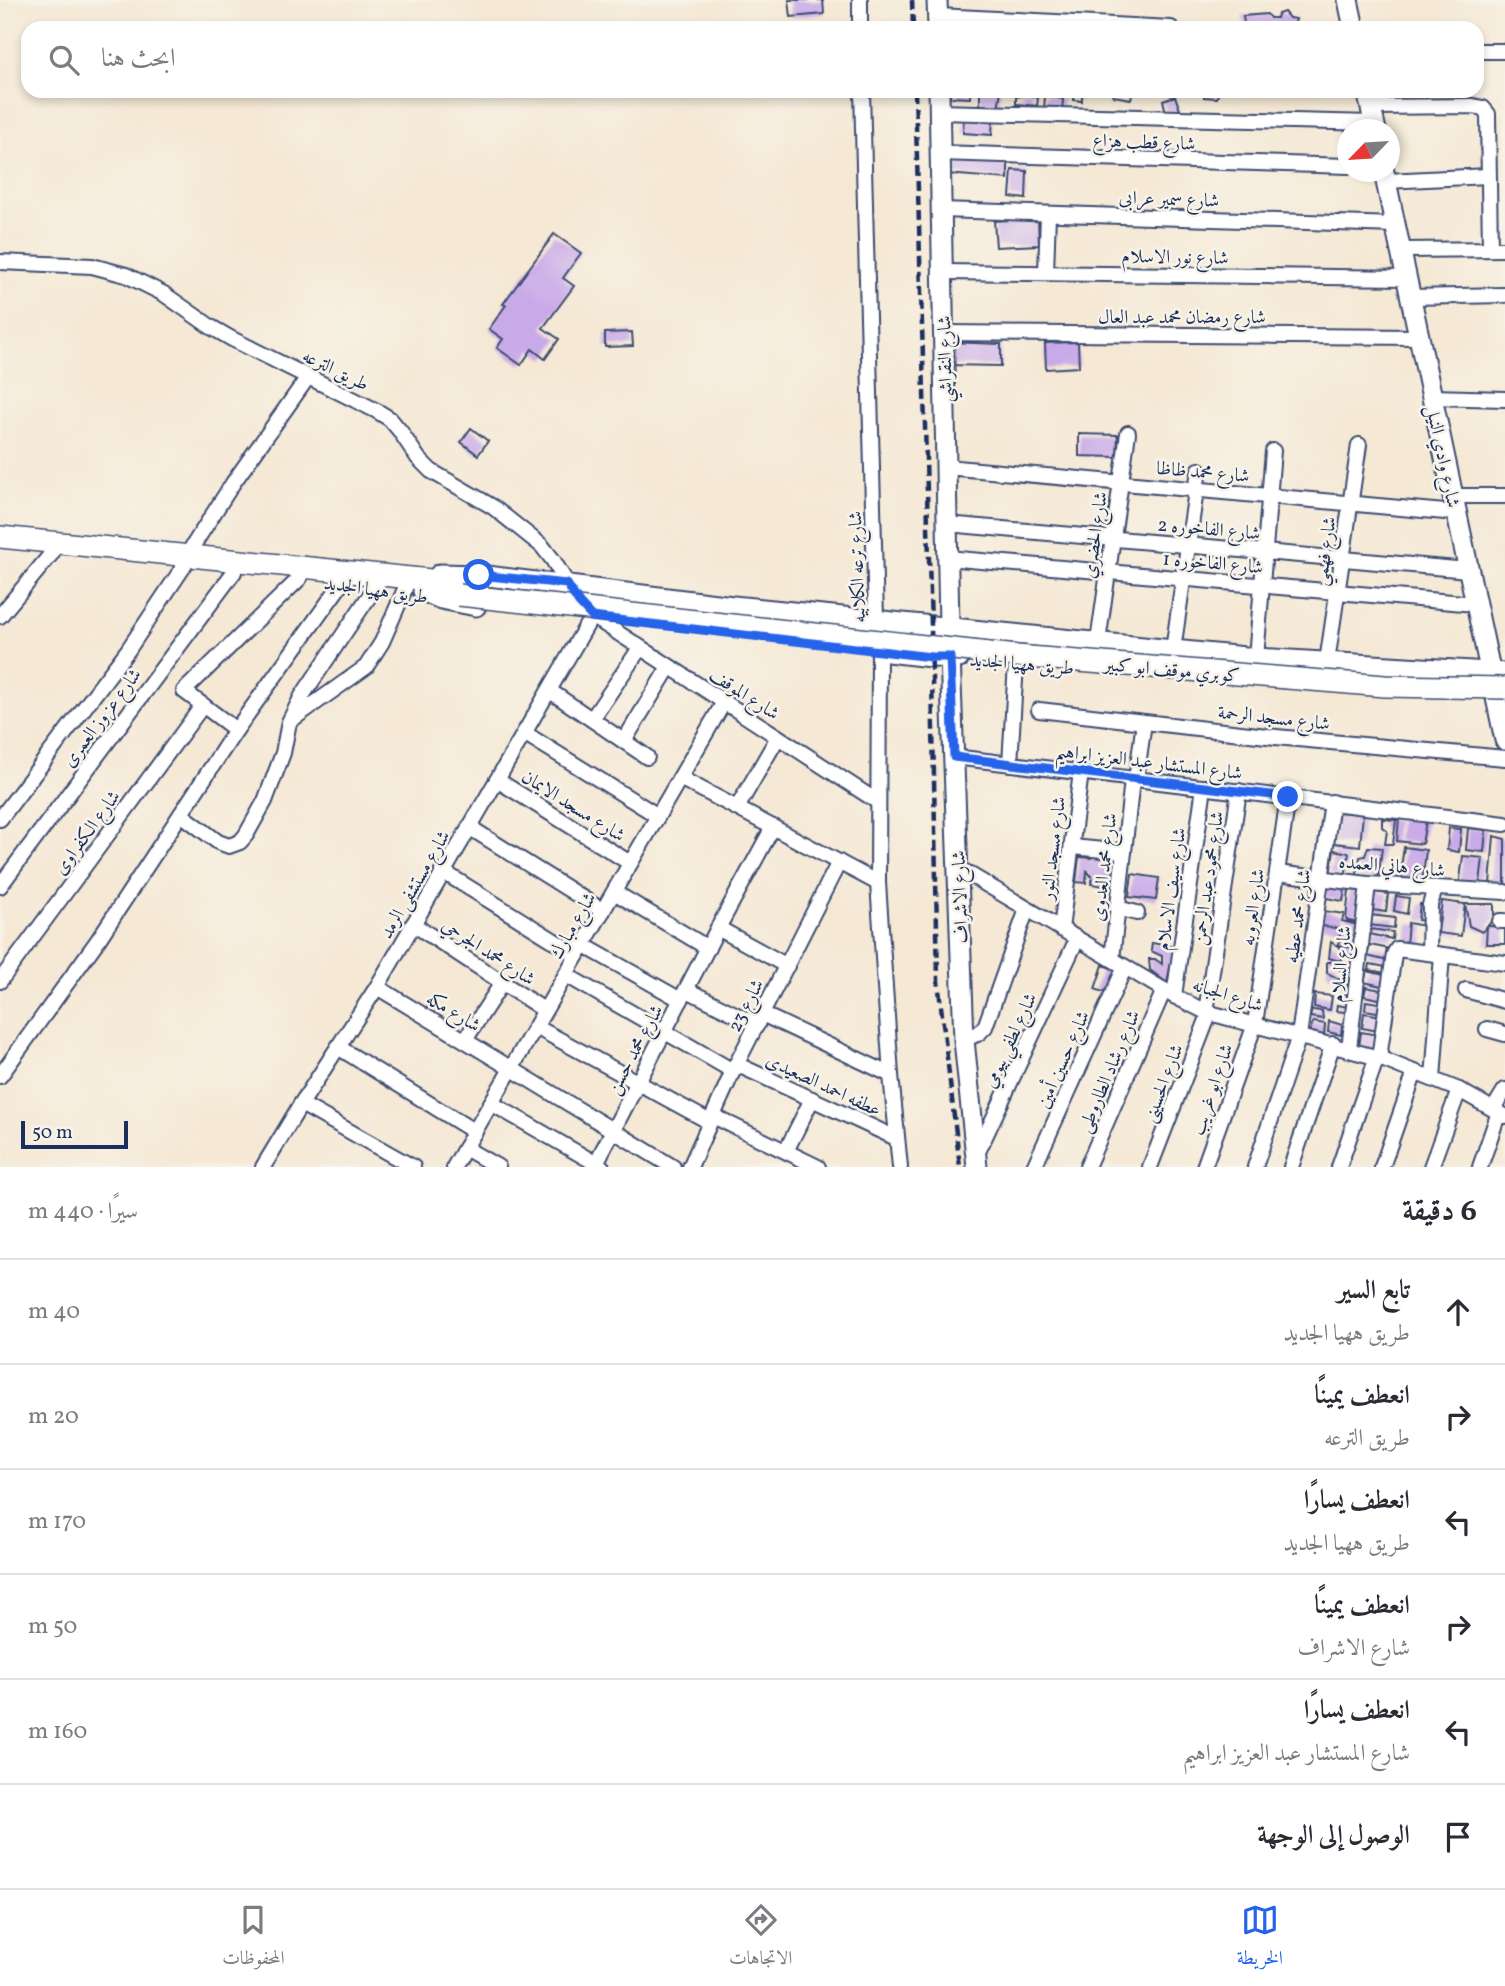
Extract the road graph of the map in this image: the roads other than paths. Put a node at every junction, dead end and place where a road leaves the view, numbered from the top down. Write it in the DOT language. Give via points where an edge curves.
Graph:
graph roads {
  1 [pos="860,0"];
  2 [pos="1348,0"];
  3 [pos="937,15"];
  4 [pos="860,21"];
  5 [pos="1045,21"];
  6 [pos="1352,21"];
  7 [pos="1484,51"];
  8 [pos="1505,51"];
  9 [pos="862,98"];
  10 [pos="939,98"];
  11 [pos="939,112"];
  12 [pos="1372,113"];
  13 [pos="940,153"];
  14 [pos="1337,166"];
  15 [pos="1400,176"];
  16 [pos="1488,176"];
  17 [pos="1386,182"];
  18 [pos="941,210"];
  19 [pos="1048,214"];
  20 [pos="1396,225"];
  21 [pos="1490,249"];
  22 [pos="1505,249"];
  23 [pos="1401,250"];
  24 [pos="0,262"];
  25 [pos="943,272"];
  26 [pos="1046,273"];
  27 [pos="1409,288"];
  28 [pos="1505,295"];
  29 [pos="944,333"];
  30 [pos="1419,337"];
  31 [pos="308,377"];
  32 [pos="1432,397"];
  33 [pos="1505,399"];
  34 [pos="1128,433"];
  35 [pos="1359,445"];
  36 [pos="1273,451"];
  37 [pos="946,467"];
  38 [pos="1199,470"];
  39 [pos="1121,483"];
  40 [pos="1196,490"];
  41 [pos="1505,496"];
  42 [pos="1270,497"];
  43 [pos="1350,504"];
  44 [pos="1455,505"];
  45 [pos="947,524"];
  46 [pos="0,537"];
  47 [pos="1113,539"];
  48 [pos="0,544"];
  49 [pos="1188,545"];
  50 [pos="1265,552"];
  51 [pos="52,553"];
  52 [pos="947,558"];
  53 [pos="1342,559"];
  54 [pos="185,560"];
  55 [pos="1468,570"];
  56 [pos="234,572"];
  57 [pos="1108,572"];
  58 [pos="300,578"];
  59 [pos="1184,579"];
  60 [pos="342,583"];
  61 [pos="567,584"];
  62 [pos="376,586"];
  63 [pos="417,586"];
  64 [pos="1262,586"];
  65 [pos="1338,592"];
  66 [pos="1475,604"];
  67 [pos="0,616"];
  68 [pos="592,617"];
  69 [pos="876,620"];
  70 [pos="949,627"];
  71 [pos="1098,642"];
  72 [pos="640,648"];
  73 [pos="1173,650"];
  74 [pos="879,651"];
  75 [pos="950,657"];
  76 [pos="1256,658"];
  77 [pos="1328,662"];
  78 [pos="1016,663"];
  79 [pos="669,667"];
  80 [pos="1501,683"];
  81 [pos="550,691"];
  82 [pos="724,702"];
  83 [pos="203,705"];
  84 [pos="1039,710"];
  85 [pos="592,719"];
  86 [pos="289,722"];
  87 [pos="1144,722"];
  88 [pos="236,730"];
  89 [pos="524,733"];
  90 [pos="778,737"];
  91 [pos="1505,740"];
  92 [pos="624,741"];
  93 [pos="647,757"];
  94 [pos="954,757"];
  95 [pos="1505,758"];
  96 [pos="1010,764"];
  97 [pos="1081,772"];
  98 [pos="680,778"];
  99 [pos="497,780"];
  100 [pos="1134,780"];
  101 [pos="1204,787"];
  102 [pos="1239,791"];
  103 [pos="1288,797"];
  104 [pos="878,802"];
  105 [pos="1332,802"];
  106 [pos="737,808"];
  107 [pos="181,814"];
  108 [pos="657,816"];
  109 [pos="0,819"];
  110 [pos="1505,824"];
  111 [pos="469,827"];
  112 [pos="773,827"];
  113 [pos="1072,847"];
  114 [pos="1124,852"];
  115 [pos="839,862"];
  116 [pos="630,863"];
  117 [pos="957,867"];
  118 [pos="442,872"];
  119 [pos="1277,873"];
  120 [pos="1321,878"];
  121 [pos="878,883"];
  122 [pos="1368,884"];
  123 [pos="0,886"];
  124 [pos="1434,889"];
  125 [pos="614,892"];
  126 [pos="1505,892"];
  127 [pos="1118,908"];
  128 [pos="1027,909"];
  129 [pos="603,911"];
  130 [pos="1137,913"];
  131 [pos="413,924"];
  132 [pos="718,928"];
  133 [pos="1061,929"];
  134 [pos="1077,939"];
  135 [pos="708,948"];
  136 [pos="580,950"];
  137 [pos="1436,954"];
  138 [pos="1118,963"];
  139 [pos="1505,963"];
  140 [pos="787,966"];
  141 [pos="566,975"];
  142 [pos="0,982"];
  143 [pos="502,982"];
  144 [pos="377,987"];
  145 [pos="1466,990"];
  146 [pos="1169,993"];
  147 [pos="684,995"];
  148 [pos="1505,1000"];
  149 [pos="544,1010"];
  150 [pos="1208,1012"];
  151 [pos="760,1019"];
  152 [pos="1255,1024"];
  153 [pos="536,1027"];
  154 [pos="1487,1029"];
  155 [pos="664,1032"];
  156 [pos="1505,1034"];
  157 [pos="1299,1036"];
  158 [pos="465,1040"];
  159 [pos="964,1040"];
  160 [pos="1333,1044"];
  161 [pos="338,1047"];
  162 [pos="1349,1049"];
  163 [pos="1378,1058"];
  164 [pos="511,1068"];
  165 [pos="735,1068"];
  166 [pos="1415,1072"];
  167 [pos="891,1075"];
  168 [pos="0,1076"];
  169 [pos="1433,1079"];
  170 [pos="638,1082"];
  171 [pos="1459,1090"];
  172 [pos="1505,1090"];
  173 [pos="811,1099"];
  174 [pos="491,1103"];
  175 [pos="301,1104"];
  176 [pos="1499,1112"];
  177 [pos="712,1119"];
  178 [pos="612,1131"];
  179 [pos="475,1132"];
  180 [pos="896,1138"];
  181 [pos="465,1147"];
  182 [pos="786,1152"];
  183 [pos="976,1163"];
  184 [pos="597,1166"];
  185 [pos="263,1167"];
  186 [pos="413,1167"];
  187 [pos="454,1167"];
  188 [pos="498,1167"];
  189 [pos="673,1167"];
  190 [pos="690,1167"];
  191 [pos="818,1167"];
  192 [pos="900,1167"];
  193 [pos="1034,1167"];
  194 [pos="1087,1167"];
  195 [pos="1150,1167"];
  196 [pos="1204,1167"];
  197 [pos="1255,1167"];
  198 [pos="1291,1167"];
  199 [pos="1339,1167"];
  200 [pos="1382,1167"];
  201 [pos="1431,1167"];
  202 [pos="1480,1167"];
  1 -- 4 [label="street"];
  2 -- 6 [label="street"];
  3 -- 5 [label="street"];
  7 -- 8 [label="street"];
  9 -- 69 [label="street, شارع ترعه الكلابيه"];
  10 -- 11 [label="street, شارع النقراشي"];
  11 -- 12 [label="street"];
  11 -- 13 [label="street, شارع النقراشي"];
  12 -- 16 [label="street" via="1483,108 1488,114"];
  13 -- 14 [label="street, شارع قطب هزاع"];
  13 -- 18 [label="street, شارع النقراشي"];
  15 -- 16 [label="street"];
  16 -- 21 [label="street"];
  17 -- 20 [label="street, شارع وادي النيل"];
  18 -- 19 [label="street, شارع سمير عرابى"];
  18 -- 25 [label="street, شارع النقراشي"];
  19 -- 20 [label="street, شارع سمير عرابى"];
  19 -- 26 [label="street"];
  20 -- 23 [label="street, شارع وادي النيل"];
  21 -- 22 [label="street"];
  21 -- 23 [label="street"];
  23 -- 27 [label="street, شارع وادي النيل"];
  24 -- 31 [label="street, طريق الترعه" via="92,266 126,275 232,339"];
  25 -- 26 [label="street, شارع نور الاسلام"];
  25 -- 29 [label="street, شارع النقراشي"];
  26 -- 27 [label="street, شارع نور الاسلام"];
  27 -- 28 [label="street, شارع نور الاسلام"];
  27 -- 30 [label="street, شارع وادي النيل"];
  29 -- 30 [label="street, شارع رمضان محمد عبد العال"];
  29 -- 37 [label="street, شارع النقراشي"];
  30 -- 32 [label="street, شارع وادي النيل"];
  31 -- 54 [label="street"];
  31 -- 61 [label="street, طريق الترعه" via="390,419 430,471 493,507 541,546"];
  32 -- 33 [label="street"];
  32 -- 44 [label="street, شارع وادي النيل"];
  34 -- 39 [label="street, شارع الحضري"];
  35 -- 43 [label="street, شارع فهمي"];
  36 -- 42 [label="street"];
  37 -- 39 [label="street, شارع محمد ظاظا"];
  37 -- 45 [label="street, شارع النقراشي"];
  38 -- 40 [label="street"];
  39 -- 40 [label="street, شارع محمد ظاظا"];
  39 -- 47 [label="street, شارع الحضري"];
  40 -- 42 [label="street, شارع محمد ظاظا"];
  40 -- 49 [label="street"];
  41 -- 44 [label="street, شارع محمد ظاظا"];
  42 -- 43 [label="street, شارع محمد ظاظا"];
  42 -- 50 [label="street"];
  43 -- 44 [label="street, شارع محمد ظاظا"];
  43 -- 53 [label="street, شارع فهمي"];
  44 -- 55 [label="street, شارع وادي النيل"];
  45 -- 47 [label="street, شارع الفاخوره 2"];
  45 -- 52 [label="street, شارع النقراشي"];
  46 -- 54 [label="main road, طريق ههيا الجديد"];
  47 -- 49 [label="street, شارع الفاخوره 2"];
  47 -- 57 [label="street, شارع الحضري"];
  48 -- 51 [label="main road, طريق ههيا الجديد"];
  49 -- 50 [label="street, شارع الفاخوره 2"];
  49 -- 59 [label="street"];
  50 -- 53 [label="street, شارع الفاخوره 2"];
  50 -- 64 [label="street"];
  51 -- 54 [label="main road, طريق ههيا الجديد"];
  51 -- 67 [label="street"];
  52 -- 57 [label="street, شارع الفاخوره 1"];
  52 -- 70 [label="street, شارع النقراشي"];
  53 -- 55 [label="street, شارع الفاخوره 2"];
  53 -- 65 [label="street, شارع فهمي"];
  54 -- 56 [label="main road, طريق ههيا الجديد"];
  54 -- 63 [label="main road, طريق ههيا الجديد"];
  54 -- 109 [label="street" via="128,650"];
  55 -- 66 [label="street, شارع وادي النيل"];
  56 -- 58 [label="main road, طريق ههيا الجديد"];
  56 -- 123 [label="street, شارع عزوز العمرى"];
  57 -- 59 [label="street, شارع الفاخوره 1"];
  57 -- 71 [label="street, شارع الحضري"];
  58 -- 60 [label="main road, طريق ههيا الجديد"];
  58 -- 83 [label="street" via="184,691"];
  59 -- 64 [label="street, شارع الفاخوره 1"];
  59 -- 73 [label="street"];
  60 -- 62 [label="main road, طريق ههيا الجديد"];
  60 -- 88 [label="street"];
  61 -- 63 [label="street, طريق ههيا الجديد" via="441,574"];
  61 -- 68 [label="street, طريق الترعه"];
  61 -- 69 [label="street, طريق ههيا الجديد"];
  62 -- 63 [label="main road, طريق ههيا الجديد"];
  62 -- 86 [label="street"];
  63 -- 68 [label="street, طريق ههيا الجديد" via="441,599 471,605"];
  63 -- 80 [label="main road, كوبري موقف ابو كبير, bridge" via="1017,656 1385,685"];
  63 -- 86 [label="street" via="366,667"];
  64 -- 65 [label="street, شارع الفاخوره 1"];
  64 -- 76 [label="street"];
  65 -- 66 [label="street, شارع الفاخوره 1"];
  65 -- 77 [label="street, شارع فهمي"];
  66 -- 80 [label="street, شارع وادي النيل"];
  68 -- 72 [label="street, شارع الموقف"];
  68 -- 74 [label="street, طريق ههيا الجديد"];
  68 -- 81 [label="street, شارع مستشفى الرمد"];
  69 -- 70 [label="street, طريق ههيا الجديد"];
  69 -- 74 [label="street, شارع ترعه الكلابيه"];
  70 -- 71 [label="street, طريق ههيا الجديد"];
  70 -- 75 [label="street, شارع الاشراف"];
  71 -- 73 [label="street, طريق ههيا الجديد"];
  72 -- 79 [label="street, شارع الموقف"];
  72 -- 85 [label="street"];
  73 -- 76 [label="street, طريق ههيا الجديد"];
  74 -- 75 [label="street, طريق ههيا الجديد"];
  74 -- 104 [label="street, شارع ترعه الكلابيه"];
  75 -- 78 [label="street, طريق ههيا الجديد"];
  75 -- 94 [label="street, شارع الاشراف"];
  76 -- 77 [label="street, طريق ههيا الجديد"];
  77 -- 80 [label="street, طريق ههيا الجديد"];
  78 -- 80 [label="street, طريق ههيا الجديد" via="1335,688"];
  78 -- 96 [label="street"];
  79 -- 82 [label="street, شارع الموقف"];
  79 -- 92 [label="street"];
  80 -- 91 [label="street, شارع وادي النيل"];
  81 -- 85 [label="street"];
  81 -- 89 [label="street, شارع مستشفى الرمد"];
  82 -- 90 [label="street, شارع الموقف"];
  82 -- 98 [label="street, شارع مبارك"];
  83 -- 88 [label="street"];
  83 -- 142 [label="street, شارع الكفراوى"];
  84 -- 87 [label="street, شارع مسجد الرحمة"];
  85 -- 92 [label="street"];
  86 -- 107 [label="street" via="265,801 240,842 229,846 218,842"];
  87 -- 95 [label="street, شارع مسجد الرحمة"];
  87 -- 100 [label="street, شارع محمد العدوى"];
  88 -- 107 [label="street"];
  89 -- 99 [label="street, شارع مستشفى الرمد"];
  89 -- 108 [label="street"];
  90 -- 104 [label="street, شارع الموقف"];
  90 -- 106 [label="street"];
  92 -- 93 [label="street"];
  94 -- 96 [label="street, شارع المستشار عبد العزيز ابراهيم"];
  94 -- 117 [label="street, شارع الاشراف"];
  96 -- 97 [label="street, شارع المستشار عبد العزيز ابراهيم"];
  97 -- 100 [label="street, شارع المستشار عبد العزيز ابراهيم"];
  97 -- 113 [label="street, شارع مسجد النور"];
  98 -- 106 [label="street"];
  98 -- 108 [label="street, شارع مبارك"];
  99 -- 111 [label="street, شارع مستشفى الرمد"];
  99 -- 116 [label="street, شارع مسجد الايمان"];
  100 -- 101 [label="street, شارع المستشار عبد العزيز ابراهيم"];
  100 -- 114 [label="street, شارع محمد العدوى"];
  101 -- 102 [label="street, شارع المستشار عبد العزيز ابراهيم"];
  101 -- 146 [label="street, شارع سيف الاسلام"];
  102 -- 103 [label="street, شارع المستشار عبد العزيز ابراهيم"];
  102 -- 150 [label="street, شارع محمود عبد الرحمن"];
  103 -- 105 [label="street, شارع المستشار عبد العزيز ابراهيم"];
  103 -- 119 [label="street, شارع العروبه"];
  104 -- 121 [label="street, شارع ترعه الكلابيه"];
  105 -- 110 [label="street, شارع المستشار عبد العزيز ابراهيم"];
  105 -- 120 [label="street, شارع محمد عطيه"];
  106 -- 112 [label="street"];
  107 -- 168 [label="street"];
  108 -- 116 [label="street, شارع مبارك"];
  111 -- 118 [label="street, شارع مستشفى الرمد"];
  111 -- 129 [label="street"];
  112 -- 115 [label="street"];
  112 -- 132 [label="street, شارع محمد حسن"];
  113 -- 114 [label="street"];
  113 -- 133 [label="street, شارع مسجد النور"];
  114 -- 127 [label="street, شارع محمد العدوى"];
  115 -- 121 [label="street"];
  115 -- 140 [label="street, شارع 23"];
  116 -- 125 [label="street, شارع مبارك"];
  117 -- 128 [label="street, شارع الجبانه"];
  117 -- 159 [label="street, شارع الاشراف"];
  118 -- 131 [label="street, شارع مستشفى الرمد"];
  118 -- 136 [label="street"];
  119 -- 120 [label="street, شارع هاني العمده"];
  119 -- 152 [label="street, شارع العروبه"];
  120 -- 122 [label="street, شارع هاني العمده"];
  120 -- 157 [label="street, شارع محمد عطيه"];
  121 -- 167 [label="street, شارع ترعه الكلابيه"];
  122 -- 124 [label="street, شارع هاني العمده"];
  122 -- 162 [label="street, شارع السلام"];
  124 -- 126 [label="street, شارع هاني العمده"];
  124 -- 137 [label="street" via="1430,905"];
  125 -- 129 [label="street, شارع مبارك"];
  125 -- 135 [label="street"];
  127 -- 130 [label="street"];
  127 -- 138 [label="street, شارع محمد العدوى"];
  128 -- 133 [label="street, شارع الجبانه"];
  128 -- 159 [label="street" via="985,1027"];
  129 -- 136 [label="street, شارع مبارك"];
  131 -- 143 [label="street, شارع محمد الجرحي"];
  131 -- 144 [label="street, شارع مستشفى الرمد"];
  132 -- 135 [label="street, شارع محمد حسن"];
  132 -- 140 [label="street"];
  133 -- 134 [label="street, شارع الجبانه"];
  134 -- 138 [label="street, شارع الجبانه"];
  134 -- 183 [label="street, شارع لطفي بيومي"];
  135 -- 147 [label="street, شارع محمد حسن"];
  136 -- 141 [label="street, شارع مبارك"];
  136 -- 147 [label="street"];
  137 -- 139 [label="street"];
  137 -- 163 [label="street" via="1397,949 1394,954"];
  137 -- 169 [label="street"];
  138 -- 146 [label="street, شارع الجبانه"];
  138 -- 193 [label="street, شارع حسين أمين"];
  140 -- 151 [label="street, شارع 23"];
  141 -- 149 [label="street, شارع مبارك"];
  141 -- 155 [label="street, عطفه احمد الصعيدى"];
  143 -- 149 [label="street, شارع محمد الجرحي"];
  143 -- 158 [label="street"];
  144 -- 158 [label="street, شارع مكه"];
  144 -- 161 [label="street, شارع مستشفى الرمد"];
  145 -- 148 [label="street"];
  146 -- 150 [label="street, شارع الجبانه"];
  146 -- 194 [label="street, شارع رشاد الطاروطى"];
  147 -- 151 [label="street"];
  147 -- 155 [label="street, شارع محمد حسن"];
  149 -- 153 [label="street, شارع مبارك"];
  150 -- 152 [label="street, شارع الجبانه"];
  150 -- 195 [label="street, شارع الحسينى"];
  151 -- 165 [label="street, شارع 23"];
  151 -- 167 [label="street"];
  152 -- 157 [label="street, شارع الجبانه"];
  152 -- 196 [label="street, شارع ابو غريب"];
  153 -- 164 [label="street, شارع مبارك"];
  153 -- 170 [label="street"];
  154 -- 156 [label="street"];
  155 -- 165 [label="street, عطفه احمد الصعيدى"];
  155 -- 170 [label="street, شارع محمد حسن"];
  157 -- 160 [label="street, شارع الجبانه"];
  157 -- 197 [label="street, شارع محمد عطيه"];
  158 -- 164 [label="street, شارع مكه"];
  159 -- 183 [label="street, شارع الاشراف"];
  160 -- 162 [label="street, شارع الجبانه"];
  160 -- 198 [label="street"];
  161 -- 175 [label="street, شارع مستشفى الرمد"];
  161 -- 179 [label="street"];
  162 -- 163 [label="street, شارع الجبانه"];
  163 -- 166 [label="street, شارع الجبانه"];
  163 -- 199 [label="street"];
  164 -- 174 [label="street, شارع مبارك"];
  164 -- 178 [label="street, شارع مكه"];
  165 -- 173 [label="street, عطفه احمد الصعيدى"];
  165 -- 177 [label="street, شارع 23"];
  166 -- 169 [label="street, شارع الجبانه"];
  166 -- 200 [label="street"];
  167 -- 180 [label="street, شارع ترعه الكلابيه"];
  169 -- 171 [label="street, شارع الجبانه"];
  170 -- 177 [label="street"];
  170 -- 178 [label="street, شارع محمد حسن"];
  171 -- 176 [label="street, شارع الجبانه"];
  171 -- 201 [label="street"];
  172 -- 176 [label="street"];
  173 -- 180 [label="street, عطفه احمد الصعيدى"];
  173 -- 182 [label="street"];
  174 -- 179 [label="street, شارع مبارك"];
  174 -- 184 [label="street"];
  175 -- 185 [label="street, شارع مستشفى الرمد"];
  175 -- 186 [label="street"];
  176 -- 202 [label="street"];
  177 -- 182 [label="street"];
  177 -- 190 [label="street, شارع 23"];
  178 -- 184 [label="street, شارع محمد حسن"];
  178 -- 189 [label="street, شارع مكه"];
  179 -- 181 [label="street, شارع مبارك"];
  180 -- 192 [label="street, شارع ترعه الكلابيه"];
  181 -- 187 [label="street, شارع مبارك"];
  181 -- 188 [label="street"];
  182 -- 191 [label="street"];
}
